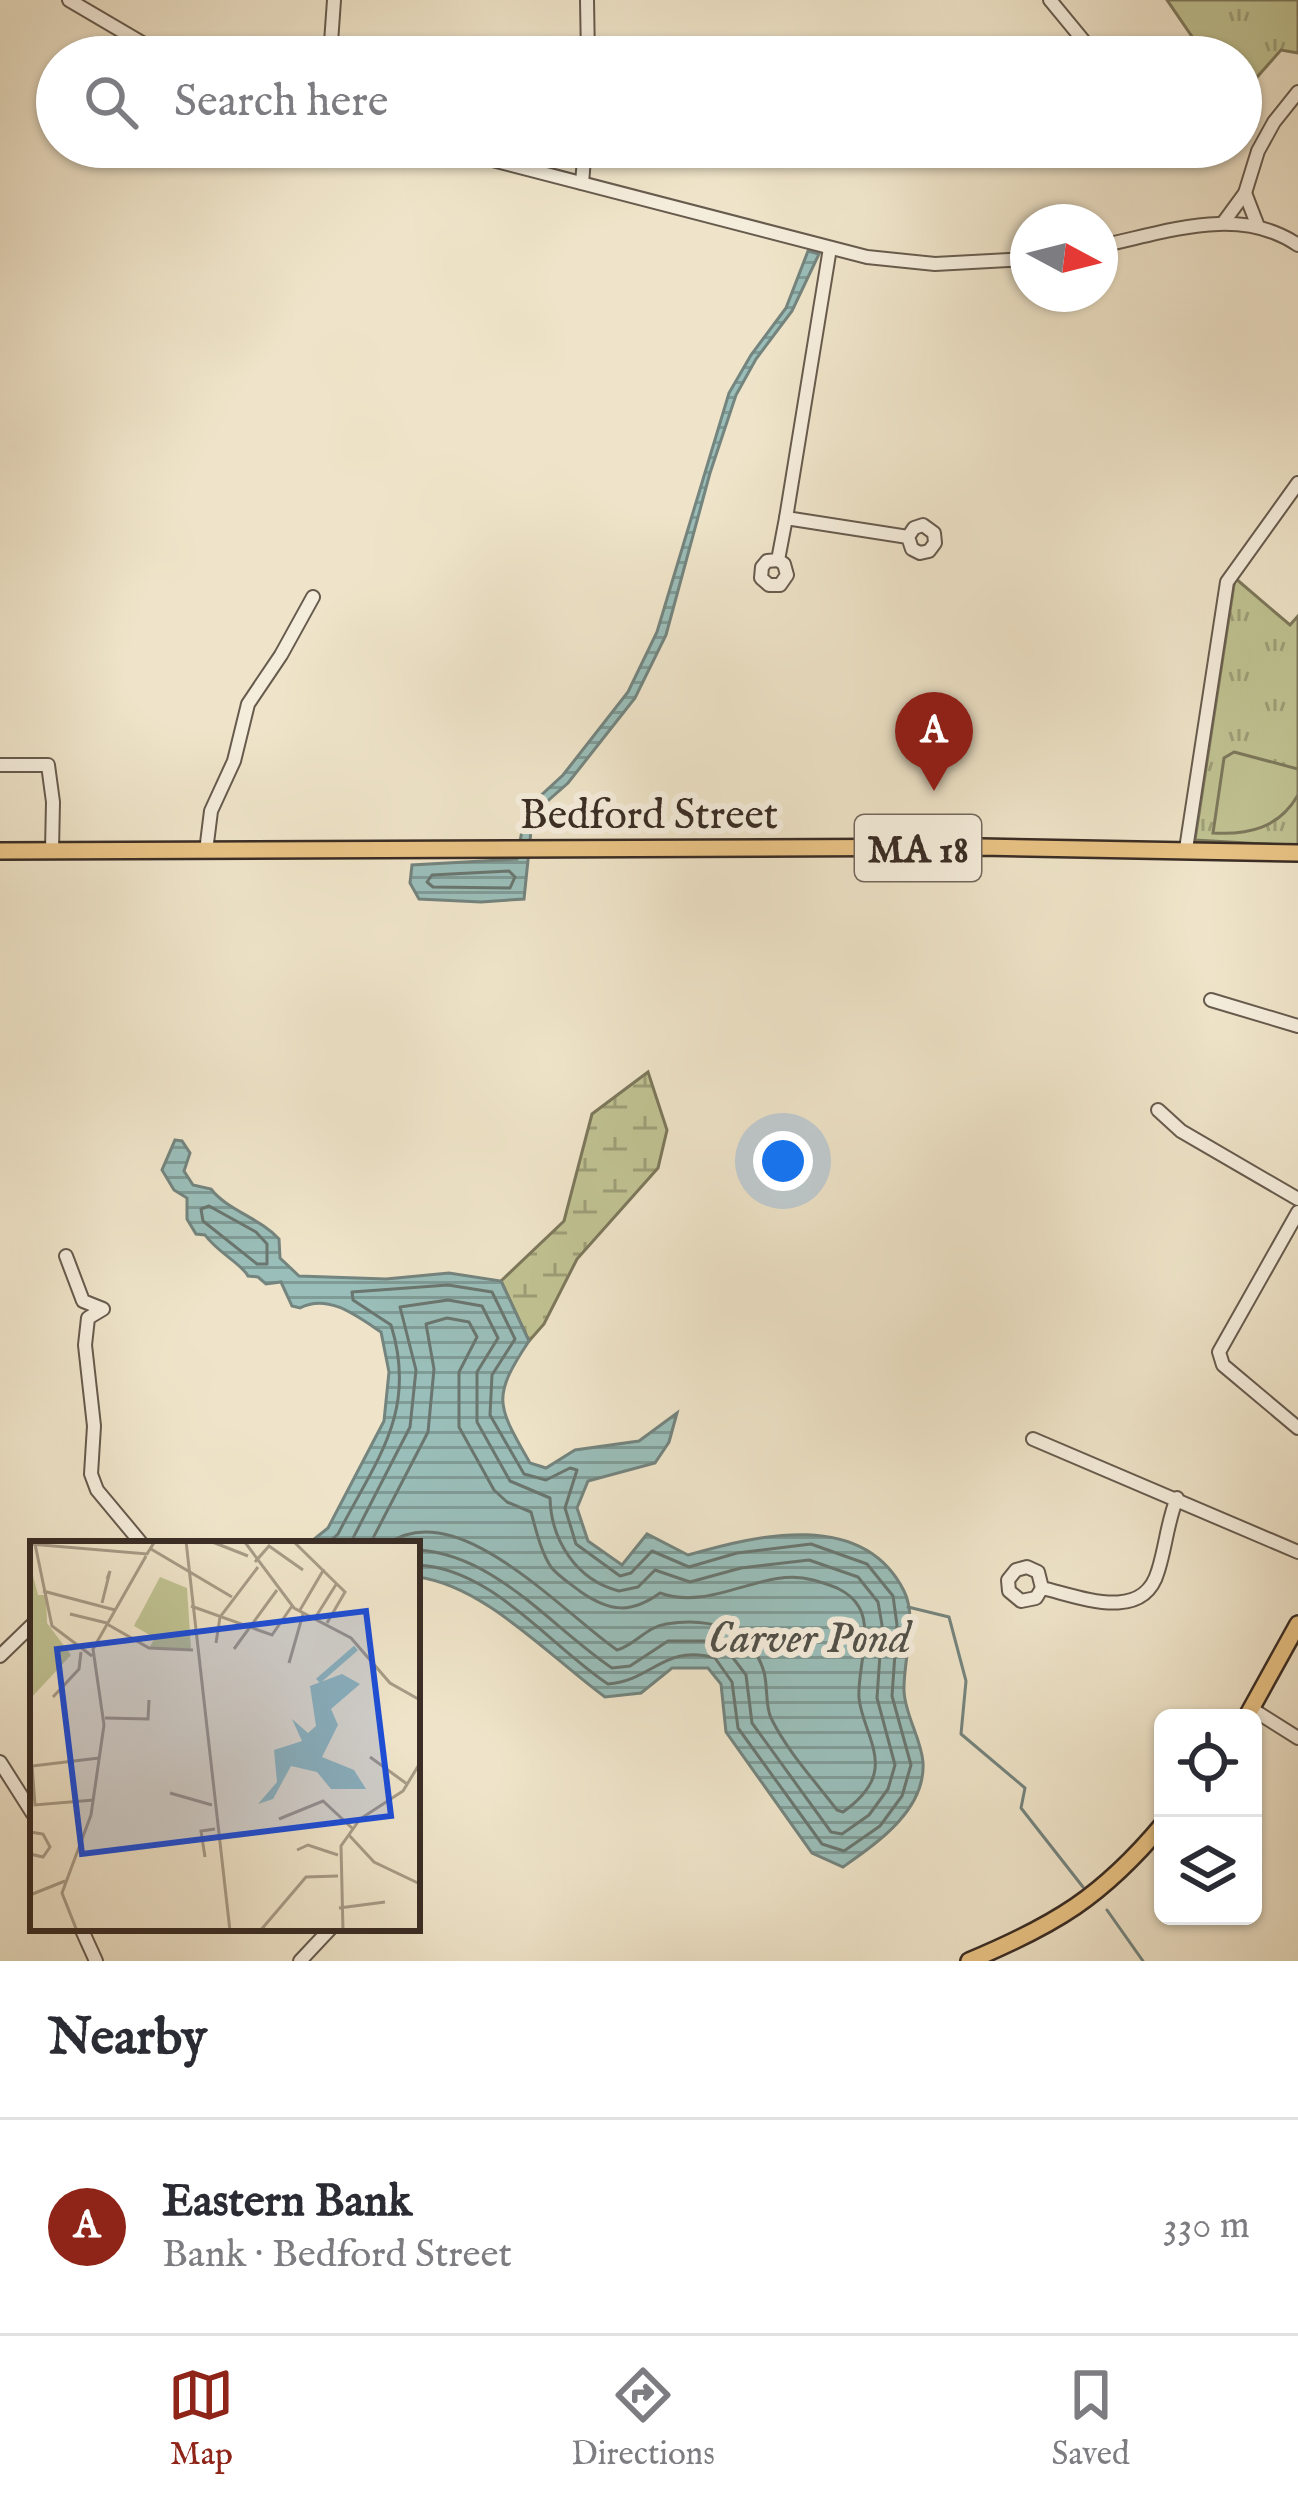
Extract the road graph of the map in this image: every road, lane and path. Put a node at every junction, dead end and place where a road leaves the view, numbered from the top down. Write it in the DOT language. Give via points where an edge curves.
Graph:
graph roads {
  1 [pos="69,0"];
  2 [pos="334,0"];
  3 [pos="587,0"];
  4 [pos="1050,0"];
  5 [pos="130,36"];
  6 [pos="331,36"];
  7 [pos="588,36"];
  8 [pos="1080,36"];
  9 [pos="1298,92"];
  10 [pos="1262,144"];
  11 [pos="524,168"];
  12 [pos="583,168"];
  13 [pos="1253,168"];
  14 [pos="582,183"];
  15 [pos="1245,193"];
  16 [pos="1223,224"];
  17 [pos="1258,224"];
  18 [pos="1118,243"];
  19 [pos="1298,245"];
  20 [pos="830,248"];
  21 [pos="1010,260"];
  22 [pos="1298,483"];
  23 [pos="787,518"];
  24 [pos="908,537"];
  25 [pos="778,560"];
  26 [pos="313,597"];
  27 [pos="0,765"];
  28 [pos="1186,849"];
  29 [pos="52,850"];
  30 [pos="0,851"];
  31 [pos="206,851"];
  32 [pos="1298,853"];
  33 [pos="1211,1000"];
  34 [pos="1298,1025"];
  35 [pos="1158,1110"];
  36 [pos="1298,1199"];
  37 [pos="1298,1212"];
  38 [pos="66,1256"];
  39 [pos="1298,1428"];
  40 [pos="1033,1439"];
  41 [pos="1177,1498"];
  42 [pos="140,1541"];
  43 [pos="1298,1552"];
  44 [pos="1042,1588"];
  45 [pos="30,1627"];
  46 [pos="1296,1634"];
  47 [pos="0,1656"];
  48 [pos="1251,1709"];
  49 [pos="1262,1720"];
  50 [pos="1298,1738"];
  51 [pos="0,1762"];
  52 [pos="30,1809"];
  53 [pos="1154,1834"];
  54 [pos="82,1931"];
  55 [pos="328,1931"];
  56 [pos="96,1961"];
  57 [pos="300,1961"];
  58 [pos="969,1961"];
  1 -- 5 [label="street"];
  2 -- 6 [label="street"];
  3 -- 7 [label="street"];
  4 -- 8 [label="street"];
  9 -- 10 [label="street"];
  11 -- 14 [label="street"];
  12 -- 14 [label="street"];
  13 -- 15 [label="street"];
  14 -- 20 [label="street"];
  15 -- 16 [label="street"];
  15 -- 17 [label="street"];
  16 -- 17 [label="street"];
  16 -- 18 [label="street"];
  17 -- 19 [label="street"];
  20 -- 21 [label="street" via="918,263"];
  20 -- 23 [label="street"];
  22 -- 28 [label="street" via="1227,582"];
  23 -- 24 [label="street"];
  23 -- 25 [label="street"];
  26 -- 31 [label="street" via="248,704 211,811"];
  27 -- 29 [label="street" via="48,765"];
  28 -- 31 [label="main road, Bedford Street / MA 18"];
  28 -- 32 [label="main road, Bedford Street / MA 18"];
  29 -- 30 [label="main road, Bedford Street / MA 18"];
  29 -- 31 [label="main road, Bedford Street / MA 18"];
  33 -- 34 [label="street"];
  35 -- 36 [label="street"];
  37 -- 39 [label="street" via="1219,1357"];
  38 -- 42 [label="street" via="83,1301 103,1309 88,1318 85,1345 91,1474"];
  40 -- 41 [label="street"];
  41 -- 43 [label="street"];
  41 -- 44 [label="street" via="1159,1571 1140,1597 1119,1604"];
  45 -- 47 [label="street"];
  46 -- 48 [label="main road"];
  49 -- 50 [label="street"];
  51 -- 52 [label="street"];
  53 -- 58 [label="main road" via="1083,1904"];
  54 -- 56 [label="street"];
  55 -- 57 [label="street"];
}
